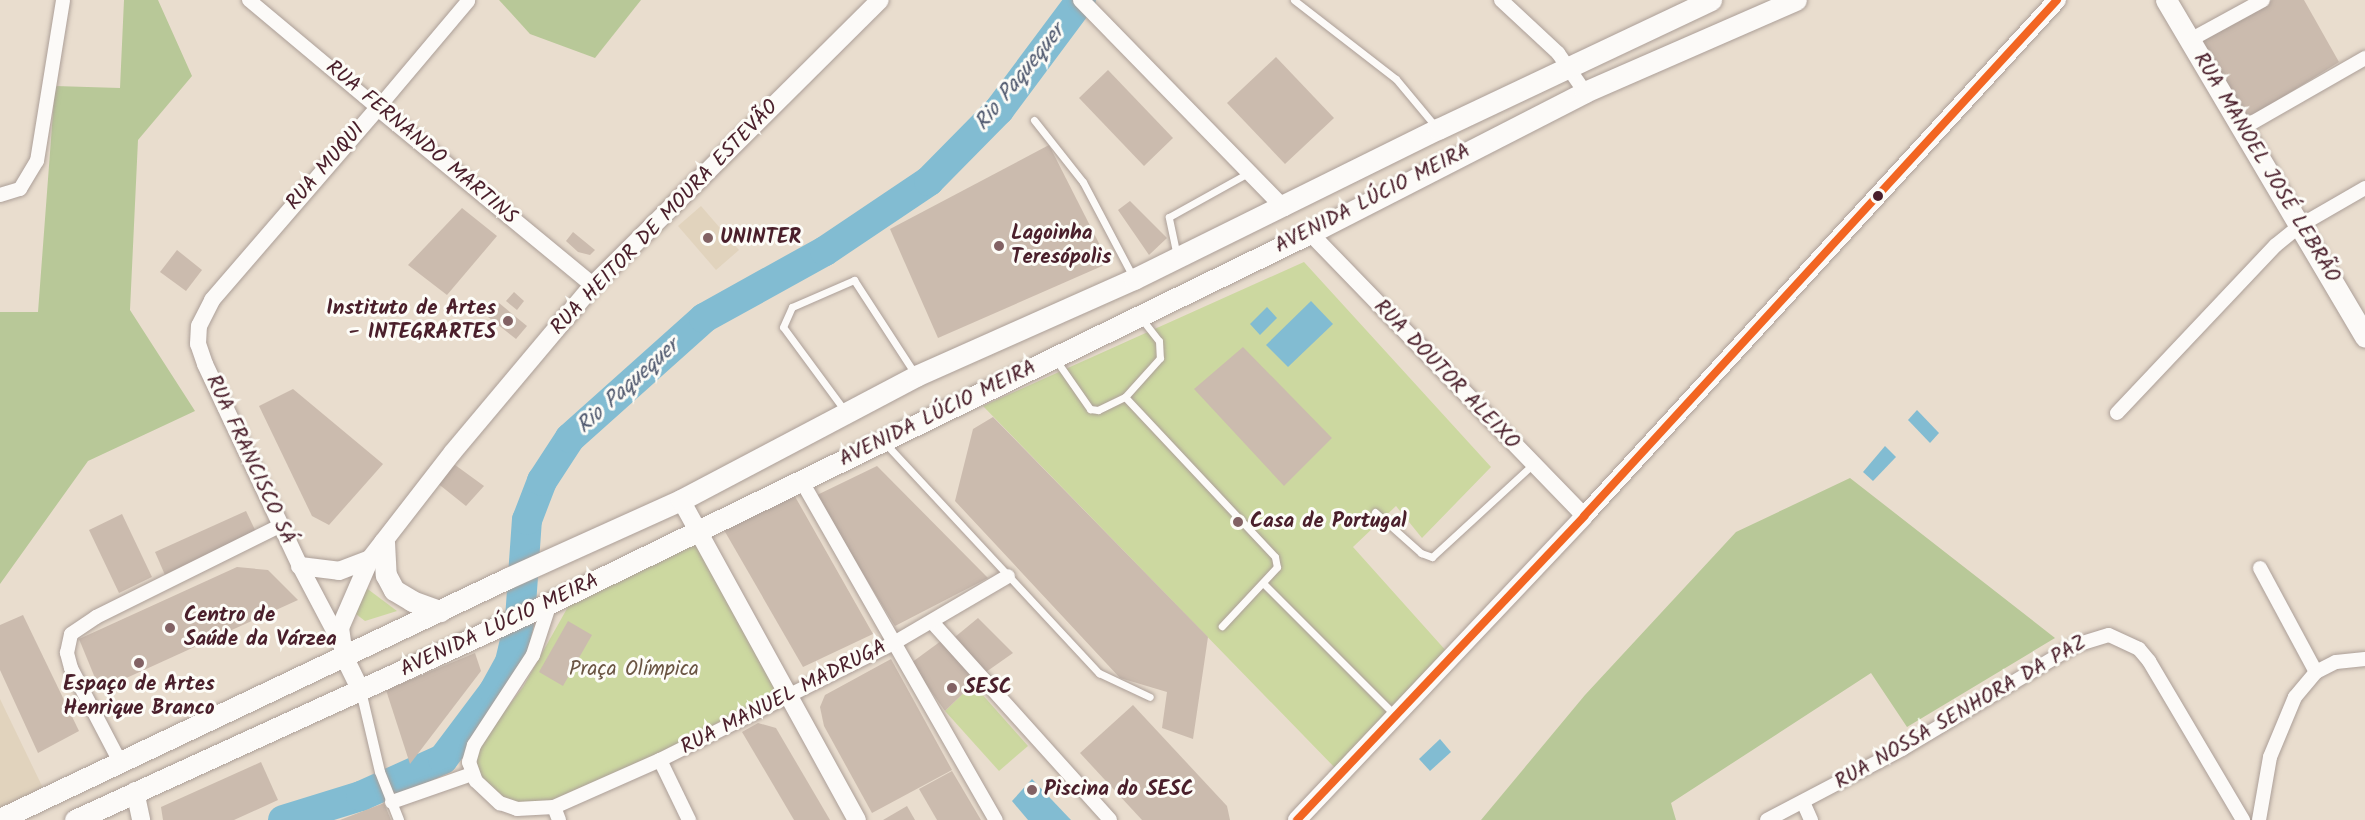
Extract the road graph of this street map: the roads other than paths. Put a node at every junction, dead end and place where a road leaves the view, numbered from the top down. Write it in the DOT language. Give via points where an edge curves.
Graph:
graph roads {
  1 [pos="63,0"];
  2 [pos="249,0"];
  3 [pos="880,0"];
  4 [pos="1081,0"];
  5 [pos="1294,0"];
  6 [pos="1501,0"];
  7 [pos="1711,0"];
  8 [pos="1796,0"];
  9 [pos="2056,0"];
  10 [pos="2166,0"];
  11 [pos="2263,0"];
  12 [pos="468,1"];
  13 [pos="2190,40"];
  14 [pos="2365,58"];
  15 [pos="1570,67"];
  16 [pos="1585,92"];
  17 [pos="378,108"];
  18 [pos="1034,120"];
  19 [pos="2243,128"];
  20 [pos="1438,129"];
  21 [pos="1248,173"];
  22 [pos="2365,188"];
  23 [pos="0,195"];
  24 [pos="1284,208"];
  25 [pos="2301,225"];
  26 [pos="1310,233"];
  27 [pos="1178,258"];
  28 [pos="229,279"];
  29 [pos="1134,279"];
  30 [pos="593,285"];
  31 [pos="1139,316"];
  32 [pos="2365,337"];
  33 [pos="1055,358"];
  34 [pos="916,376"];
  35 [pos="1125,397"];
  36 [pos="846,412"];
  37 [pos="2117,413"];
  38 [pos="883,441"];
  39 [pos="1533,464"];
  40 [pos="801,480"];
  41 [pos="681,500"];
  42 [pos="1375,512"];
  43 [pos="1584,516"];
  44 [pos="281,525"];
  45 [pos="698,532"];
  46 [pos="384,542"];
  47 [pos="370,559"];
  48 [pos="300,566"];
  49 [pos="2260,568"];
  50 [pos="1008,576"];
  51 [pos="1263,583"];
  52 [pos="543,606"];
  53 [pos="440,610"];
  54 [pos="932,622"];
  55 [pos="1221,626"];
  56 [pos="894,643"];
  57 [pos="342,648"];
  58 [pos="2365,659"];
  59 [pos="2316,672"];
  60 [pos="361,691"];
  61 [pos="788,696"];
  62 [pos="1150,697"];
  63 [pos="1397,717"];
  64 [pos="120,760"];
  65 [pos="660,760"];
  66 [pos="472,774"];
  67 [pos="135,791"];
  68 [pos="391,799"];
  69 [pos="1803,802"];
  70 [pos="556,814"];
  71 [pos="0,819"];
  72 [pos="75,820"];
  73 [pos="141,820"];
  74 [pos="399,820"];
  75 [pos="689,820"];
  76 [pos="857,820"];
  77 [pos="996,820"];
  78 [pos="1110,820"];
  79 [pos="1297,820"];
  80 [pos="1767,820"];
  81 [pos="1811,820"];
  82 [pos="2243,820"];
  83 [pos="2259,820"];
  1 -- 23 [label="street" via="37,161 20,189"];
  2 -- 17 [label="street, RUA FERNANDO MARTINS"];
  3 -- 30 [label="main road, RUA HEITOR DE MOURA ESTEVÃO"];
  4 -- 21 [label="street"];
  5 -- 20 [label="lane" via="1396,79"];
  6 -- 15 [label="street"];
  7 -- 15 [label="main road, AVENIDA LÚCIO MEIRA"];
  8 -- 16 [label="main road, AVENIDA LÚCIO MEIRA"];
  9 -- 43 [label="main road"];
  10 -- 13 [label="main road, RUA MANOEL JOSÉ LEBRÃO"];
  11 -- 13 [label="street"];
  12 -- 17 [label="street, RUA MUQUI"];
  13 -- 19 [label="main road, RUA MANOEL JOSÉ LEBRÃO"];
  14 -- 19 [label="street"];
  15 -- 16 [label="street"];
  15 -- 20 [label="main road, AVENIDA LÚCIO MEIRA"];
  16 -- 26 [label="main road, AVENIDA LÚCIO MEIRA"];
  17 -- 28 [label="street, RUA MUQUI"];
  17 -- 30 [label="street, RUA FERNANDO MARTINS"];
  18 -- 29 [label="lane" via="1083,182"];
  19 -- 25 [label="main road, RUA MANOEL JOSÉ LEBRÃO"];
  20 -- 24 [label="main road, AVENIDA LÚCIO MEIRA"];
  21 -- 24 [label="street"];
  21 -- 27 [label="lane" via="1169,217"];
  22 -- 25 [label="street"];
  24 -- 27 [label="main road, AVENIDA LÚCIO MEIRA"];
  25 -- 32 [label="main road, RUA MANOEL JOSÉ LEBRÃO"];
  25 -- 37 [label="street" via="2251,269"];
  26 -- 31 [label="main road, AVENIDA LÚCIO MEIRA"];
  26 -- 39 [label="street, RUA DOUTOR ALEIXO"];
  27 -- 29 [label="main road, AVENIDA LÚCIO MEIRA"];
  28 -- 44 [label="street, RUA FRANCISCO SÁ" via="203,313 198,344"];
  29 -- 34 [label="main road, AVENIDA LÚCIO MEIRA"];
  30 -- 46 [label="main road, RUA HEITOR DE MOURA ESTEVÃO" via="453,452"];
  31 -- 33 [label="main road, AVENIDA LÚCIO MEIRA"];
  31 -- 35 [label="lane" via="1161,349 1160,358"];
  33 -- 35 [label="lane" via="1090,409 1098,410"];
  33 -- 38 [label="main road, AVENIDA LÚCIO MEIRA"];
  34 -- 36 [label="main road, AVENIDA LÚCIO MEIRA"];
  34 -- 36 [label="lane" via="854,280 792,307 783,327"];
  35 -- 51 [label="lane" via="1275,557 1277,567"];
  36 -- 41 [label="main road, AVENIDA LÚCIO MEIRA"];
  38 -- 40 [label="main road, AVENIDA LÚCIO MEIRA"];
  38 -- 50 [label="lane"];
  39 -- 42 [label="lane" via="1432,557 1421,553"];
  39 -- 43 [label="street, RUA DOUTOR ALEIXO"];
  40 -- 45 [label="main road, AVENIDA LÚCIO MEIRA"];
  40 -- 56 [label="street"];
  41 -- 45 [label="main road"];
  41 -- 53 [label="main road, AVENIDA LÚCIO MEIRA"];
  43 -- 63 [label="main road"];
  44 -- 48 [label="street, RUA FRANCISCO SÁ"];
  44 -- 64 [label="street" via="96,617 71,634 67,653 71,668"];
  45 -- 52 [label="main road, AVENIDA LÚCIO MEIRA"];
  45 -- 61 [label="main road"];
  46 -- 47 [label="main road, RUA HEITOR DE MOURA ESTEVÃO"];
  46 -- 53 [label="main road" via="386,575 394,590"];
  47 -- 48 [label="main road" via="339,571"];
  47 -- 57 [label="main road, RUA HEITOR DE MOURA ESTEVÃO" via="343,615"];
  48 -- 57 [label="street, RUA FRANCISCO SÁ"];
  49 -- 59 [label="street"];
  50 -- 54 [label="street, RUA MANUEL MADRUGA"];
  50 -- 62 [label="lane" via="1099,673"];
  51 -- 55 [label="lane"];
  51 -- 63 [label="lane"];
  52 -- 60 [label="main road, AVENIDA LÚCIO MEIRA"];
  52 -- 66 [label="street" via="542,636 526,669 470,754"];
  53 -- 57 [label="main road, AVENIDA LÚCIO MEIRA"];
  54 -- 56 [label="street, RUA MANUEL MADRUGA"];
  54 -- 78 [label="street"];
  56 -- 61 [label="street, RUA MANUEL MADRUGA"];
  56 -- 77 [label="street"];
  57 -- 60 [label="main road, RUA FRANCISCO SÁ"];
  57 -- 64 [label="main road, AVENIDA LÚCIO MEIRA"];
  58 -- 59 [label="street" via="2336,663"];
  59 -- 83 [label="street" via="2306,680 2284,716 2270,757"];
  60 -- 67 [label="main road, AVENIDA LÚCIO MEIRA"];
  60 -- 68 [label="street, RUA FRANCISCO SÁ" via="380,772"];
  61 -- 65 [label="street, RUA MANUEL MADRUGA"];
  61 -- 76 [label="main road"];
  63 -- 79 [label="main road"];
  64 -- 71 [label="main road, AVENIDA LÚCIO MEIRA"];
  65 -- 70 [label="street, RUA MANUEL MADRUGA"];
  65 -- 75 [label="street"];
  66 -- 68 [label="street"];
  66 -- 70 [label="street" via="500,802 517,809"];
  67 -- 72 [label="main road, AVENIDA LÚCIO MEIRA"];
  67 -- 73 [label="main road"];
  68 -- 74 [label="street"];
  69 -- 80 [label="street, RUA NOSSA SENHORA DA PAZ"];
  69 -- 81 [label="street"];
  69 -- 82 [label="street, RUA NOSSA SENHORA DA PAZ" via="1902,749 2076,645 2109,635 2125,640 2149,661"];
}
